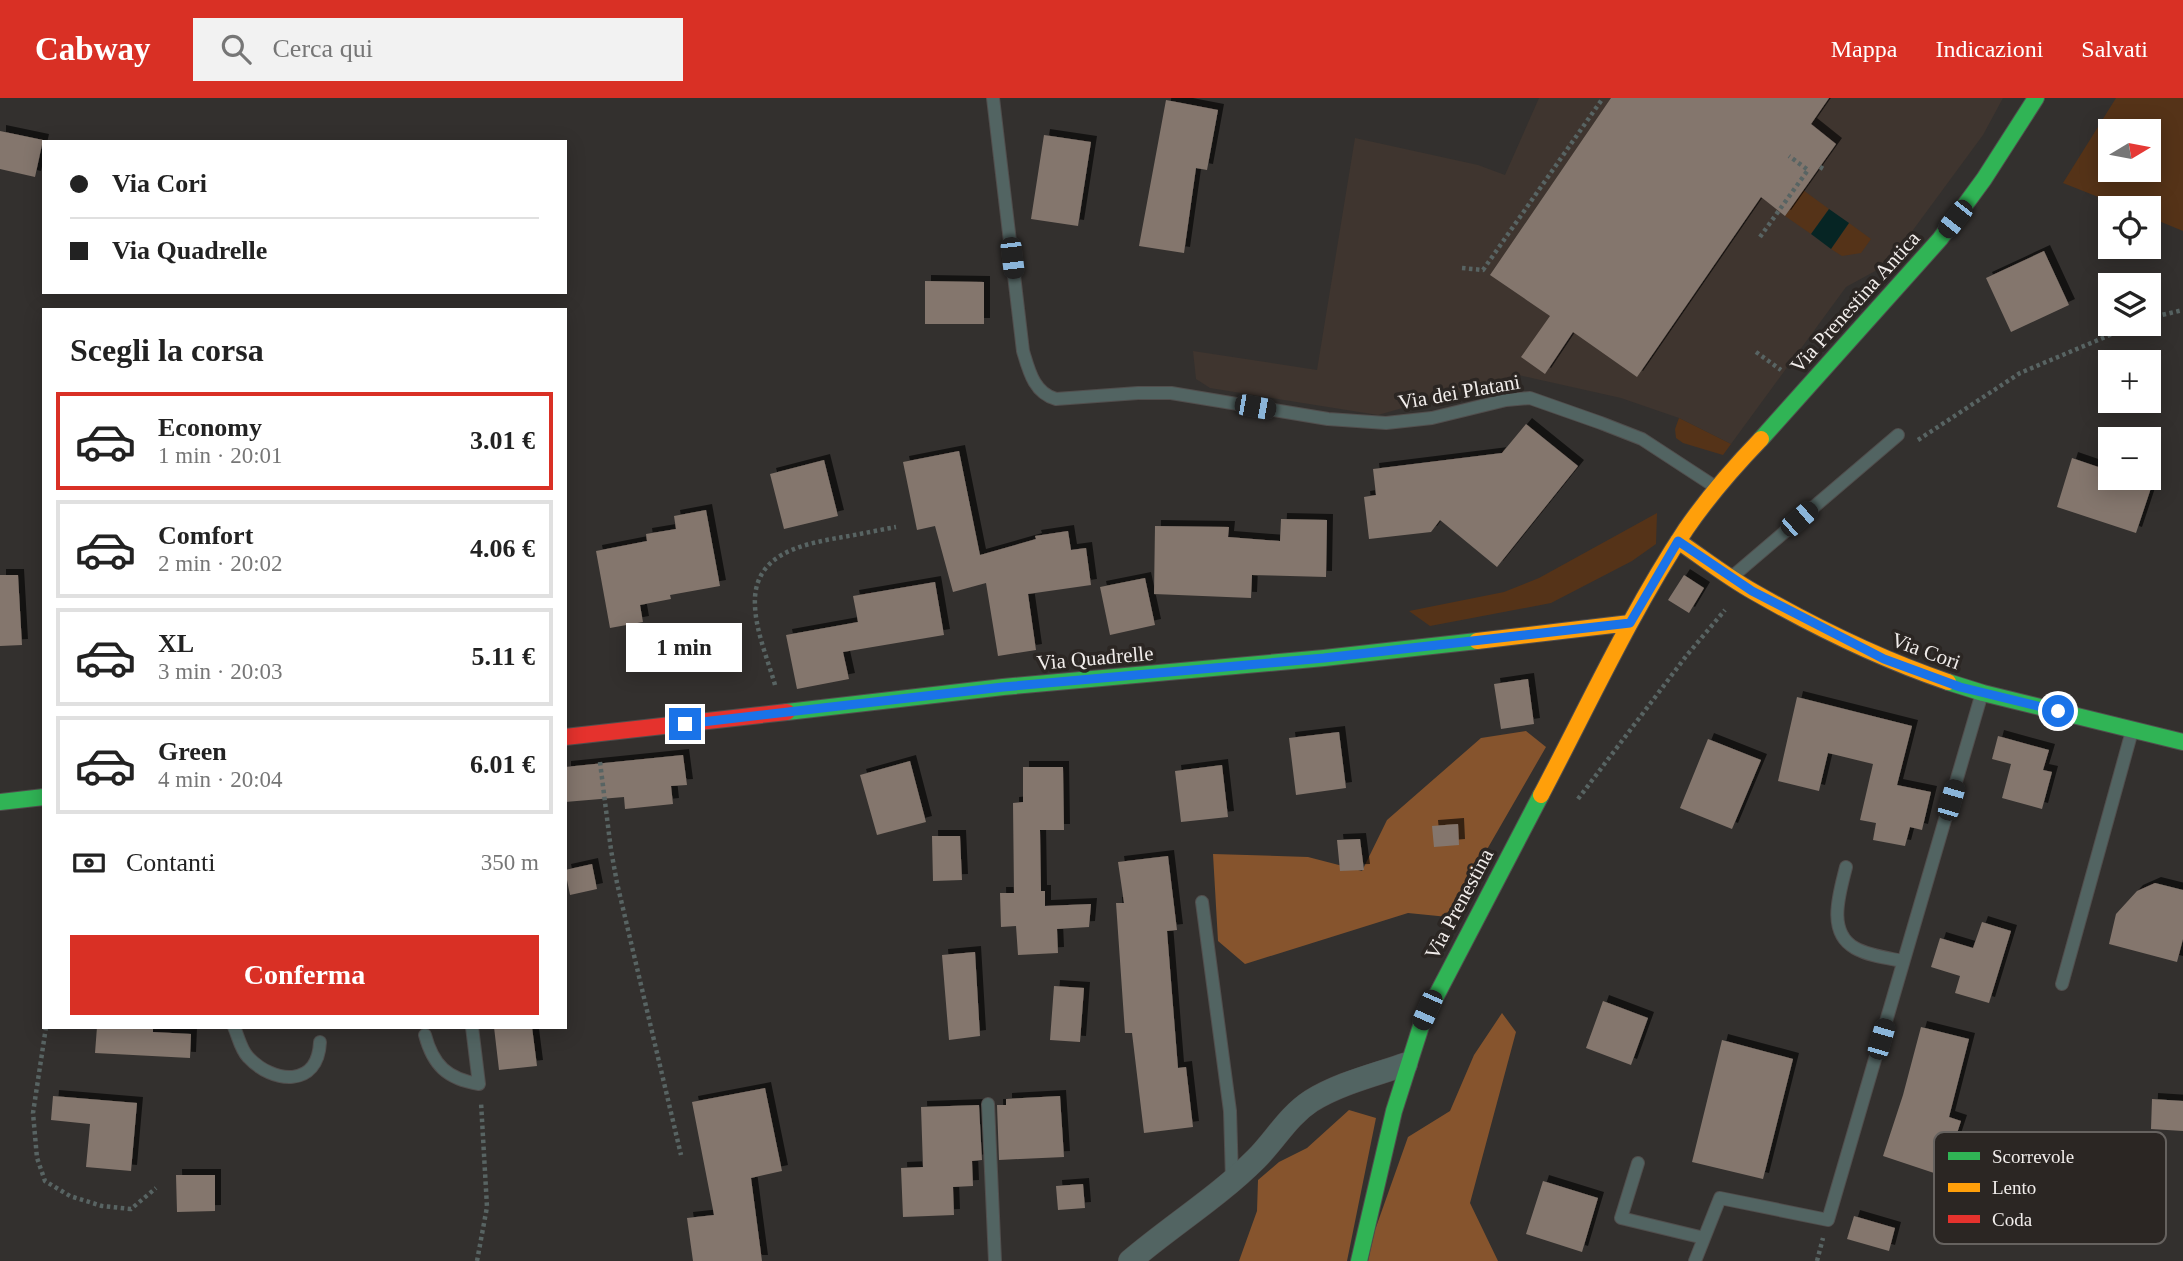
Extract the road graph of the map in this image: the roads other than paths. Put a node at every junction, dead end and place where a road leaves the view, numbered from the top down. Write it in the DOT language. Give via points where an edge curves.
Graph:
graph roads {
  1 [pos="993,98"];
  2 [pos="2036,98"];
  3 [pos="1898,435"];
  4 [pos="1717,488"];
  5 [pos="1678,541"];
  6 [pos="1730,578"];
  7 [pos="1630,623"];
  8 [pos="1983,693"];
  9 [pos="2133,729"];
  10 [pos="567,737"];
  11 [pos="2183,741"];
  12 [pos="42,797"];
  13 [pos="0,802"];
  14 [pos="1846,867"];
  15 [pos="1202,902"];
  16 [pos="1903,961"];
  17 [pos="2062,984"];
  18 [pos="235,1029"];
  19 [pos="472,1029"];
  20 [pos="425,1034"];
  21 [pos="320,1042"];
  22 [pos="1406,1064"];
  23 [pos="988,1104"];
  24 [pos="1638,1163"];
  25 [pos="1232,1179"];
  26 [pos="1704,1238"];
  27 [pos="995,1261"];
  28 [pos="1130,1261"];
  29 [pos="1359,1261"];
  30 [pos="1695,1261"];
  1 -- 4 [label="lane, Via dei Platani" via="1021,338 1040,391 1056,399 1188,395 1386,424 1530,398 1642,439"];
  2 -- 4 [label="street, Via Prenestina Antica" via="1940,239"];
  3 -- 6 [label="lane"];
  4 -- 5 [label="street, Via Prenestina Antica"];
  5 -- 6 [label="street, Via Cori"];
  5 -- 7 [label="street, Via Prenestina"];
  6 -- 8 [label="street, Via Cori" via="1884,659"];
  7 -- 10 [label="street, Via Quadrelle"];
  7 -- 22 [label="street, Via Prenestina" via="1432,1000"];
  8 -- 9 [label="street, Via Cori"];
  8 -- 16 [label="lane"];
  9 -- 11 [label="street, Via Cori"];
  9 -- 17 [label="lane"];
  12 -- 13 [label="street"];
  14 -- 16 [label="lane" via="1837,911 1846,941 1858,950"];
  15 -- 25 [label="lane" via="1230,1111"];
  16 -- 26 [label="lane" via="1828,1220 1720,1198"];
  18 -- 21 [label="lane" via="246,1056 270,1074 288,1078 315,1065"];
  19 -- 20 [label="lane" via="479,1084 448,1074 433,1060"];
  22 -- 25 [label="street" via="1309,1102"];
  22 -- 29 [label="street, Via Prenestina"];
  23 -- 27 [label="lane"];
  24 -- 26 [label="lane" via="1621,1218"];
  25 -- 28 [label="street"];
  26 -- 30 [label="lane"];
}
